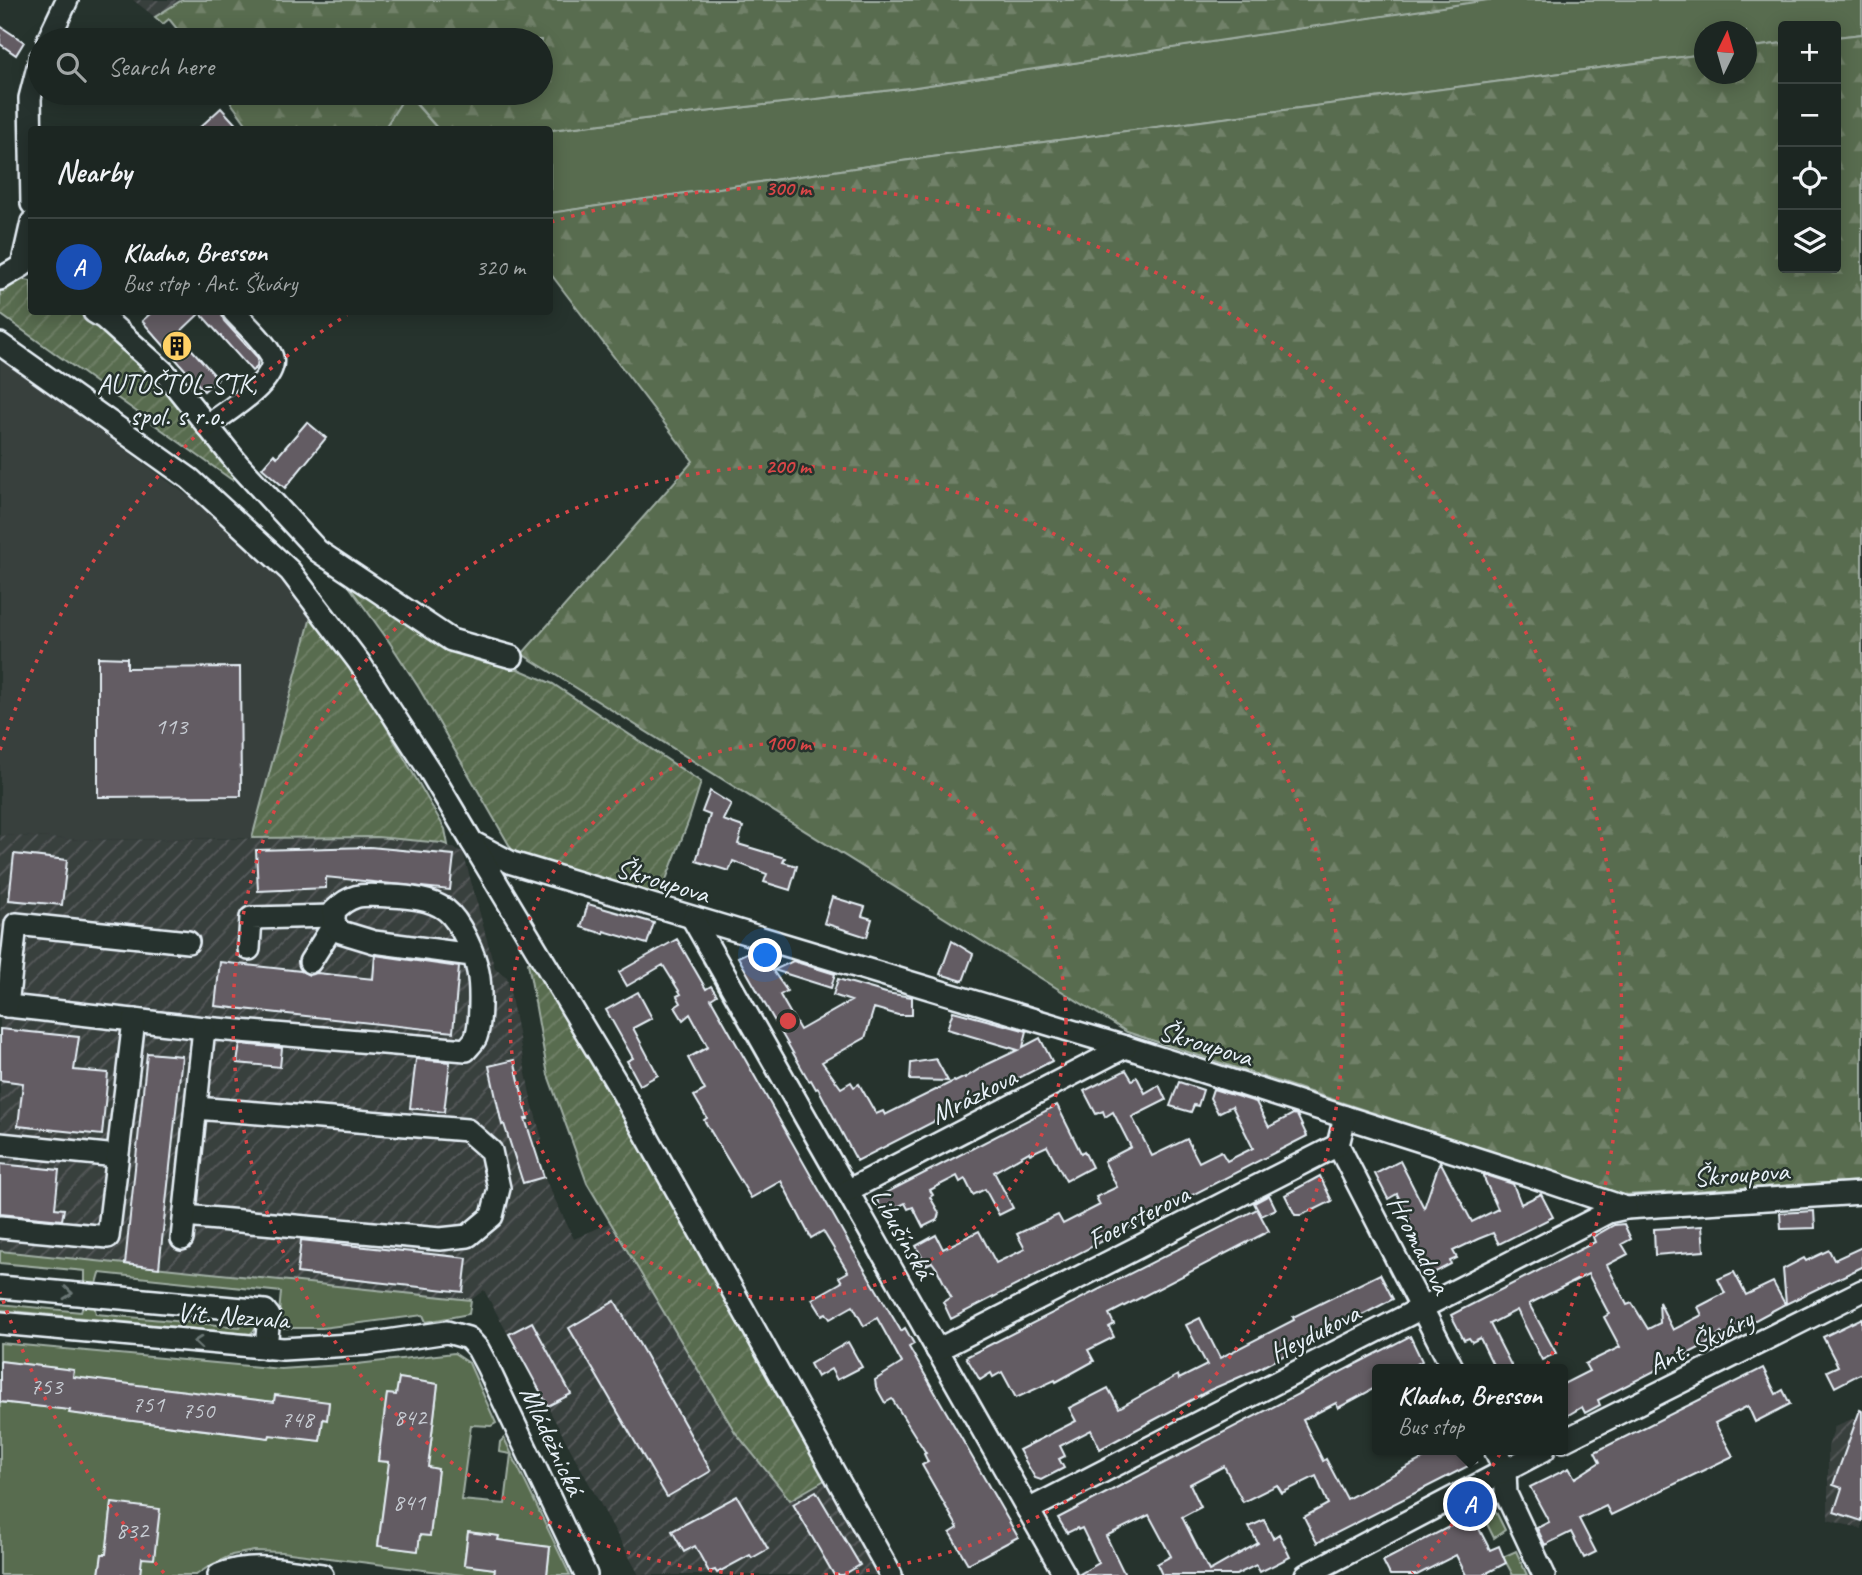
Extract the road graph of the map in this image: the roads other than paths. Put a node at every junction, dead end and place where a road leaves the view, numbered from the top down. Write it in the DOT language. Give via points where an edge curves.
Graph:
graph roads {
  1 [pos="67,0"];
  2 [pos="54,28"];
  3 [pos="30,105"];
  4 [pos="31,126"];
  5 [pos="27,269"];
  6 [pos="0,279"];
  7 [pos="104,315"];
  8 [pos="237,315"];
  9 [pos="0,344"];
  10 [pos="207,426"];
  11 [pos="512,657"];
  12 [pos="472,842"];
  13 [pos="693,919"];
  14 [pos="334,920"];
  15 [pos="188,942"];
  16 [pos="249,949"];
  17 [pos="472,955"];
  18 [pos="310,962"];
  19 [pos="4,1006"];
  20 [pos="134,1020"];
  21 [pos="204,1028"];
  22 [pos="1125,1047"];
  23 [pos="196,1108"];
  24 [pos="1345,1117"];
  25 [pos="0,1144"];
  26 [pos="1338,1144"];
  27 [pos="117,1156"];
  28 [pos="847,1191"];
  29 [pos="1862,1194"];
  30 [pos="1626,1208"];
  31 [pos="184,1216"];
  32 [pos="0,1227"];
  33 [pos="182,1239"];
  34 [pos="0,1287"];
  35 [pos="1862,1292"];
  36 [pos="1421,1308"];
  37 [pos="0,1323"];
  38 [pos="461,1335"];
  39 [pos="266,1348"];
  40 [pos="937,1350"];
  41 [pos="1450,1364"];
  42 [pos="1568,1439"];
  43 [pos="1498,1455"];
  44 [pos="1534,1455"];
  45 [pos="1505,1470"];
  46 [pos="1028,1510"];
  47 [pos="219,1575"];
  48 [pos="322,1575"];
  49 [pos="586,1575"];
  50 [pos="891,1575"];
  51 [pos="1065,1575"];
  52 [pos="1306,1575"];
  53 [pos="1544,1575"];
  1 -- 2 [label="street"];
  3 -- 4 [label="street"];
  5 -- 6 [label="street"];
  7 -- 10 [label="street" via="165,373"];
  8 -- 10 [label="street" via="272,355 272,370 264,383"];
  9 -- 12 [label="street" via="190,480 290,571 359,662"];
  10 -- 11 [label="street" via="318,551 451,640"];
  12 -- 13 [label="street, Škroupova" via="512,863"];
  12 -- 50 [label="street" via="621,1090"];
  13 -- 22 [label="street, Škroupova"];
  13 -- 28 [label="street, Libušínská"];
  14 -- 16 [label="street" via="251,918"];
  14 -- 17 [label="street" via="341,932 374,942"];
  14 -- 17 [label="street" via="334,911 348,898 383,895 428,901 446,910 460,926"];
  14 -- 18 [label="street"];
  15 -- 19 [label="street" via="16,924"];
  17 -- 21 [label="street" via="478,972 479,1017 476,1039 466,1050"];
  19 -- 20 [label="street"];
  20 -- 21 [label="street"];
  20 -- 27 [label="street"];
  21 -- 23 [label="street"];
  22 -- 24 [label="street, Škroupova"];
  22 -- 28 [label="street, Mrázkova"];
  23 -- 31 [label="street"];
  23 -- 31 [label="street" via="467,1130 491,1151 499,1188 492,1216 468,1236 440,1239"];
  24 -- 26 [label="street"];
  24 -- 30 [label="street, Škroupova"];
  25 -- 27 [label="street"];
  26 -- 36 [label="street, Hromadova"];
  26 -- 40 [label="street, Foersterova"];
  27 -- 32 [label="street" via="108,1237"];
  28 -- 40 [label="street, Libušínská"];
  29 -- 30 [label="street, Škroupova"];
  30 -- 36 [label="street, Heydukova" via="1608,1212"];
  31 -- 33 [label="street"];
  34 -- 39 [label="street, one-way" via="265,1311 269,1316"];
  35 -- 42 [label="street, Ant. Škváry"];
  36 -- 41 [label="street, Hromadova"];
  36 -- 46 [label="street, Heydukova"];
  39 -- 37 [label="street, Vít. Nezvala, one-way"];
  38 -- 39 [label="street, Vít. Nezvala" via="447,1332 350,1346"];
  38 -- 49 [label="street, Mládežnická" via="474,1343 487,1366"];
  40 -- 46 [label="street, Libušínská"];
  43 -- 45 [label="street"];
  44 -- 45 [label="street"];
  45 -- 52 [label="street"];
  45 -- 53 [label="street" via="1506,1494"];
  46 -- 51 [label="street, Libušínská"];
  47 -- 48 [label="street" via="256,1567"];
}
